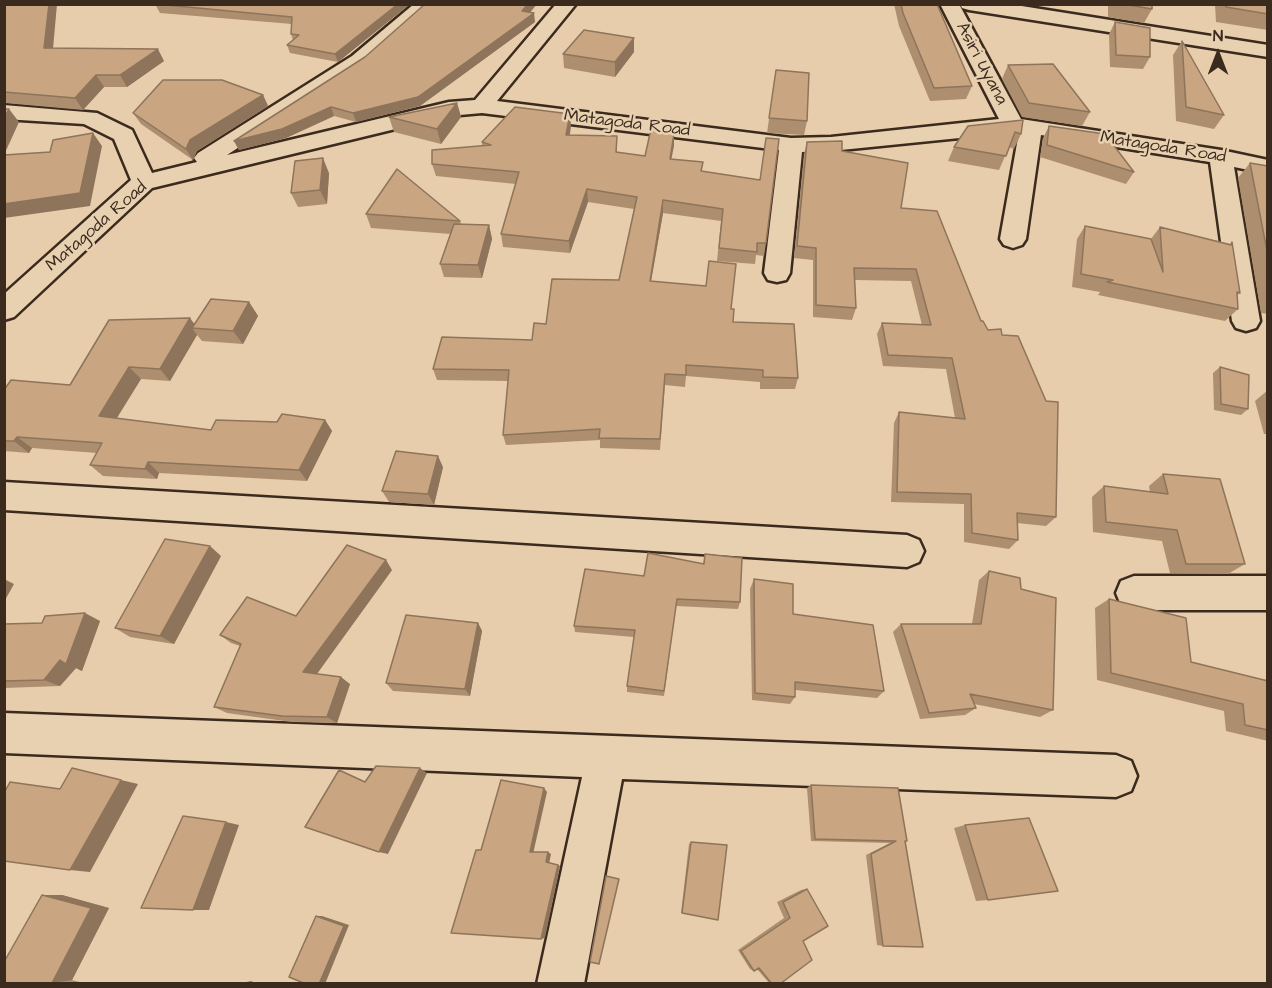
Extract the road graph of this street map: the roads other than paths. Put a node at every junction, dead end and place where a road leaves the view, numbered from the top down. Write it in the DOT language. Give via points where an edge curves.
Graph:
graph roads {
  1 [pos="426,4"];
  2 [pos="567,4"];
  3 [pos="949,4"];
  4 [pos="969,4"];
  5 [pos="1268,51"];
  6 [pos="482,106"];
  7 [pos="4,112"];
  8 [pos="1022,125"];
  9 [pos="791,145"];
  10 [pos="1221,156"];
  11 [pos="1268,167"];
  12 [pos="183,172"];
  13 [pos="144,182"];
  14 [pos="1013,239"];
  15 [pos="777,273"];
  16 [pos="9,300"];
  17 [pos="1246,321"];
  18 [pos="4,496"];
  19 [pos="907,551"];
  20 [pos="1134,593"];
  21 [pos="1268,593"];
  22 [pos="4,733"];
  23 [pos="606,758"];
  24 [pos="1116,776"];
  25 [pos="560,984"];
  1 -- 12 [label="street" via="359,60"];
  2 -- 6 [label="street"];
  3 -- 8 [label="street, Asiri Uyana"];
  4 -- 5 [label="street"];
  6 -- 9 [label="street, Matagoda Road"];
  6 -- 12 [label="street, Matagoda Road" via="449,109"];
  7 -- 13 [label="street" via="89,118 124,135"];
  8 -- 9 [label="street, Matagoda Road"];
  8 -- 10 [label="street, Matagoda Road"];
  8 -- 14 [label="street"];
  9 -- 15 [label="street"];
  10 -- 11 [label="street, Matagoda Road"];
  10 -- 17 [label="street"];
  12 -- 13 [label="street, Matagoda Road"];
  13 -- 16 [label="street, Matagoda Road"];
  18 -- 19 [label="street"];
  20 -- 21 [label="street"];
  22 -- 23 [label="street"];
  23 -- 24 [label="street"];
  23 -- 25 [label="street"];
}
